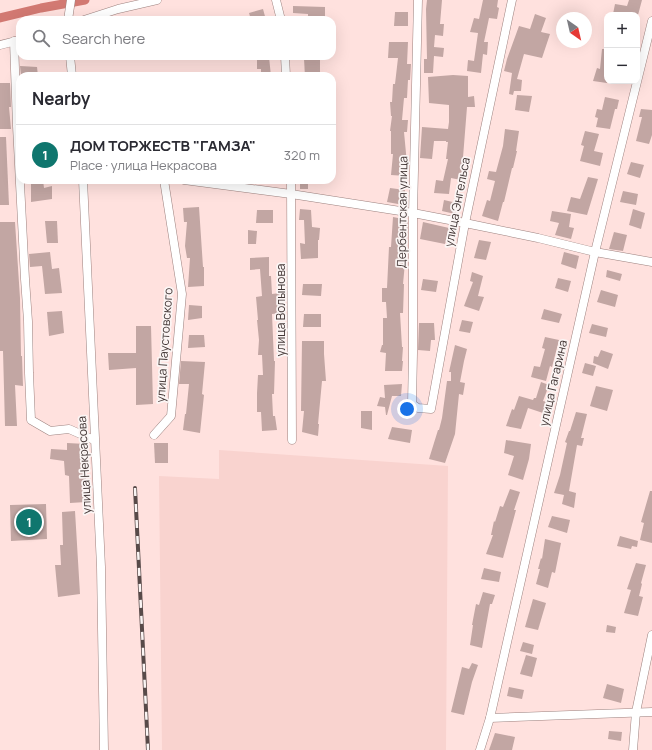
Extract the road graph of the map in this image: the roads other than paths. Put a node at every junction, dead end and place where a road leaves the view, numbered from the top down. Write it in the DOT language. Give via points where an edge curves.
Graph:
graph roads {
  1 [pos="71,0"];
  2 [pos="157,0"];
  3 [pos="276,0"];
  4 [pos="418,0"];
  5 [pos="512,0"];
  6 [pos="69,16"];
  7 [pos="96,16"];
  8 [pos="280,16"];
  9 [pos="652,21"];
  10 [pos="16,41"];
  11 [pos="0,44"];
  12 [pos="17,60"];
  13 [pos="70,60"];
  14 [pos="285,60"];
  15 [pos="17,72"];
  16 [pos="72,72"];
  17 [pos="286,72"];
  18 [pos="20,184"];
  19 [pos="83,184"];
  20 [pos="165,184"];
  21 [pos="215,184"];
  22 [pos="291,184"];
  23 [pos="291,194"];
  24 [pos="413,213"];
  25 [pos="465,223"];
  26 [pos="595,252"];
  27 [pos="652,262"];
  28 [pos="431,409"];
  29 [pos="154,435"];
  30 [pos="94,440"];
  31 [pos="292,440"];
  32 [pos="652,634"];
  33 [pos="636,712"];
  34 [pos="652,712"];
  35 [pos="490,718"];
  36 [pos="104,750"];
  37 [pos="480,750"];
  38 [pos="633,750"];
  1 -- 6 [label="street"];
  2 -- 7 [label="street"];
  3 -- 8 [label="street"];
  4 -- 24 [label="street, Дербентская улица"];
  5 -- 25 [label="street, улица Энгельса"];
  9 -- 26 [label="street, улица Гагарина"];
  10 -- 11 [label="street"];
  12 -- 15 [label="street"];
  13 -- 16 [label="street"];
  14 -- 17 [label="street"];
  18 -- 30 [label="street" via="31,420 50,431 69,429"];
  19 -- 30 [label="street, улица Некрасова"];
  20 -- 29 [label="street, улица Паустовского" via="182,294 171,416"];
  21 -- 23 [label="street"];
  22 -- 23 [label="street, улица Волынова"];
  23 -- 24 [label="street"];
  23 -- 31 [label="street, улица Волынова"];
  24 -- 25 [label="street"];
  24 -- 28 [label="street, Дербентская улица" via="412,404 418,408"];
  25 -- 26 [label="street"];
  25 -- 28 [label="street, улица Энгельса"];
  26 -- 27 [label="street"];
  26 -- 35 [label="street, улица Гагарина"];
  30 -- 36 [label="street, улица Некрасова"];
  32 -- 33 [label="street"];
  33 -- 34 [label="street"];
  33 -- 35 [label="street"];
  33 -- 38 [label="street"];
  35 -- 37 [label="street, улица Гагарина"];
}
